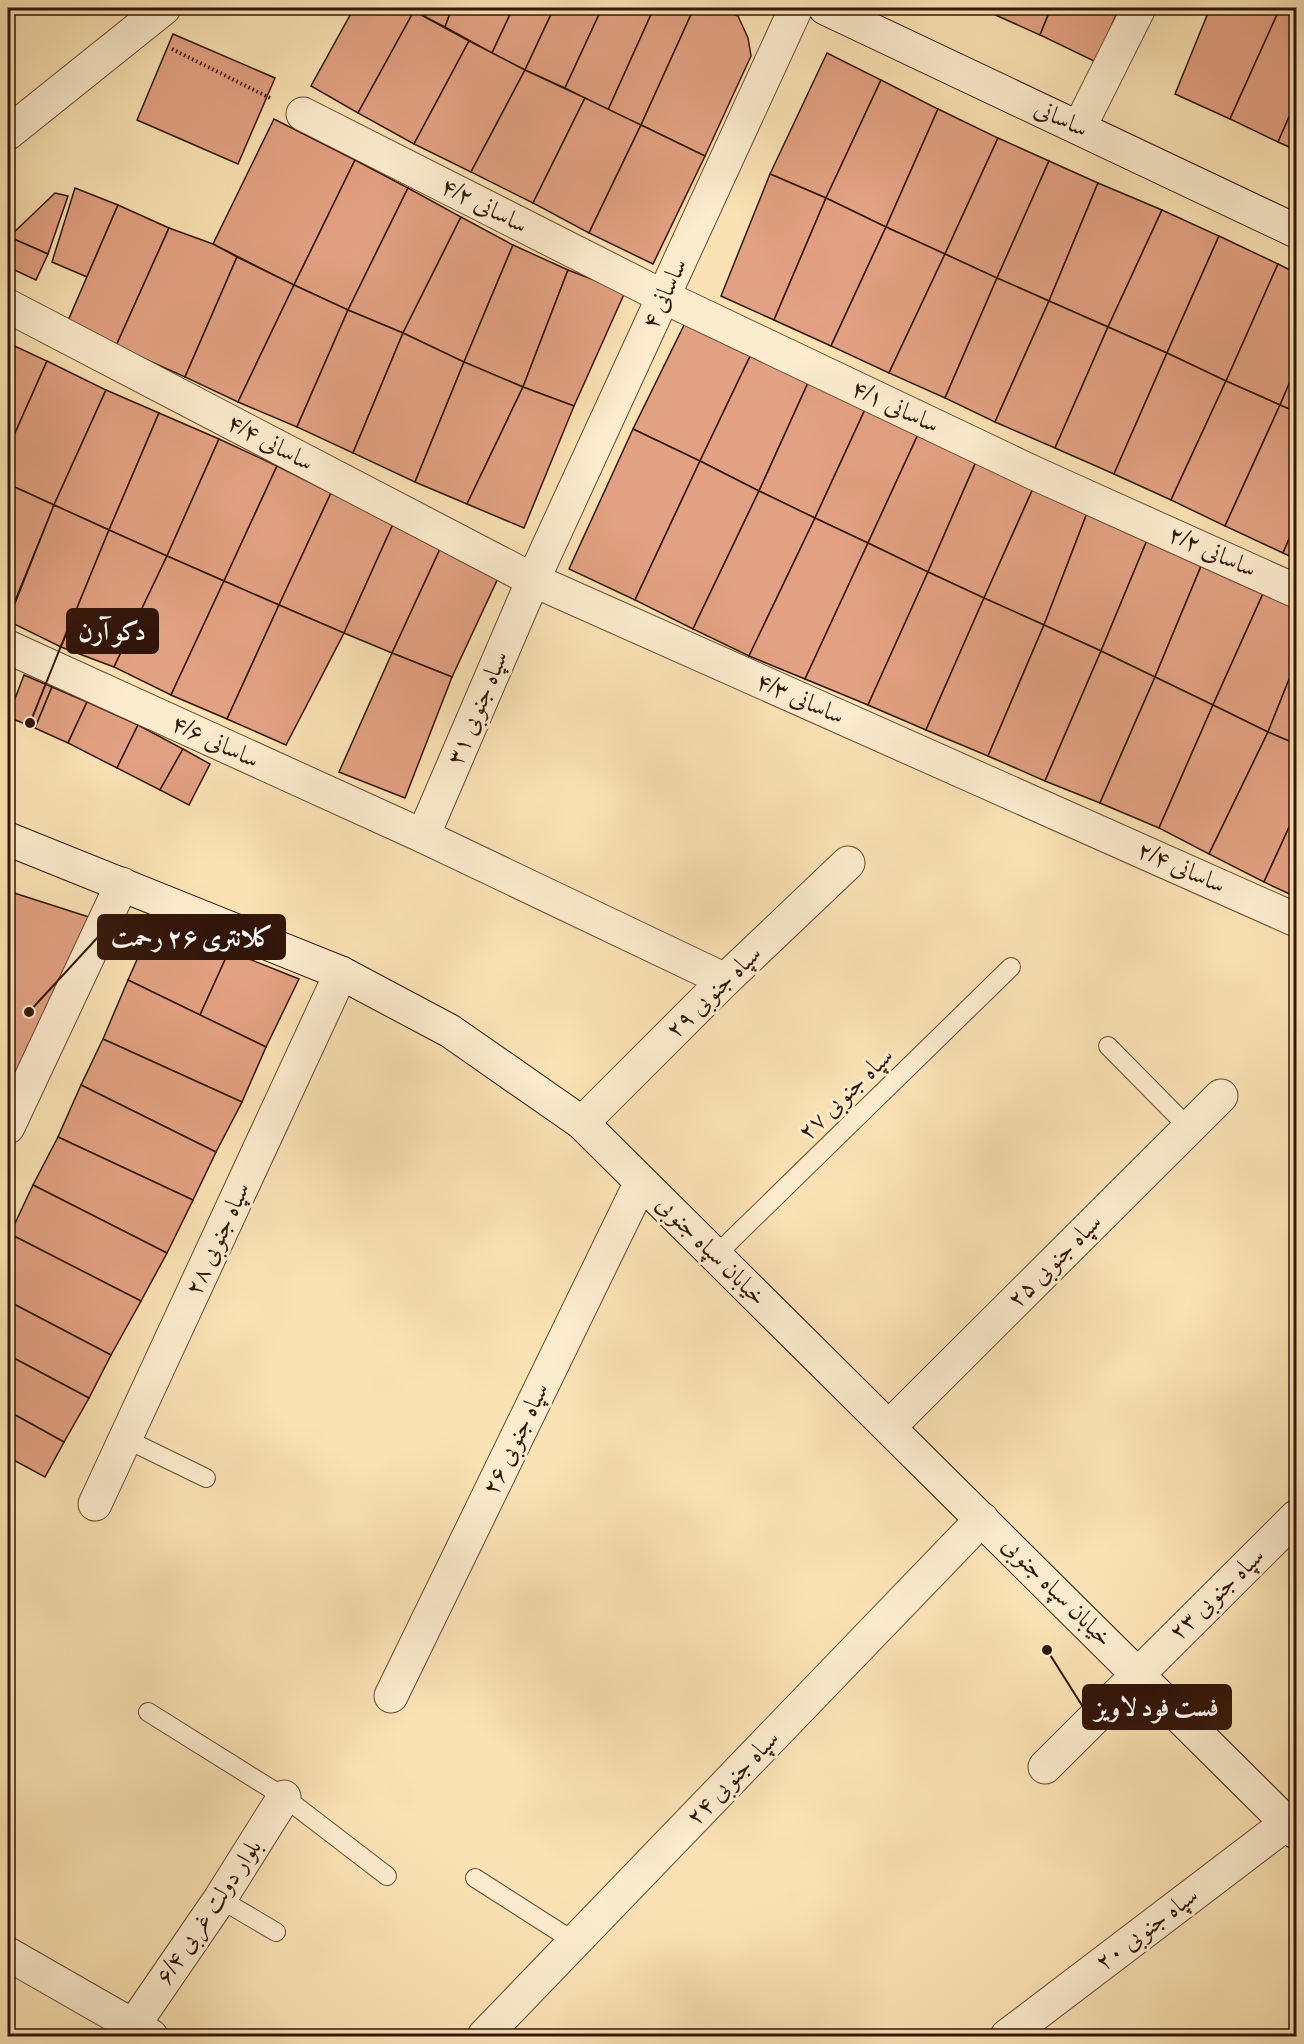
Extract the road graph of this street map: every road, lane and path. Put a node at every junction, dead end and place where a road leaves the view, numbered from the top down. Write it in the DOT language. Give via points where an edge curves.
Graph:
graph roads {
  1 [pos="164,8"];
  2 [pos="796,8"];
  3 [pos="825,8"];
  4 [pos="1139,8"];
  5 [pos="136,31"];
  6 [pos="303,114"];
  7 [pos="1079,128"];
  8 [pos="8,133"];
  9 [pos="1296,231"];
  10 [pos="664,297"];
  11 [pos="8,306"];
  12 [pos="1127,514"];
  13 [pos="533,580"];
  14 [pos="1296,591"];
  15 [pos="8,647"];
  16 [pos="1066,817"];
  17 [pos="423,836"];
  18 [pos="8,839"];
  19 [pos="848,863"];
  20 [pos="122,884"];
  21 [pos="1296,920"];
  22 [pos="1011,968"];
  23 [pos="341,973"];
  24 [pos="724,980"];
  25 [pos="1108,1046"];
  26 [pos="1221,1096"];
  27 [pos="582,1123"];
  28 [pos="8,1127"];
  29 [pos="1189,1128"];
  30 [pos="641,1182"];
  31 [pos="716,1256"];
  32 [pos="889,1427"];
  33 [pos="126,1439"];
  34 [pos="206,1478"];
  35 [pos="95,1504"];
  36 [pos="1296,1516"];
  37 [pos="982,1519"];
  38 [pos="1137,1672"];
  39 [pos="391,1696"];
  40 [pos="148,1712"];
  41 [pos="1045,1767"];
  42 [pos="284,1797"];
  43 [pos="1292,1828"];
  44 [pos="387,1876"];
  45 [pos="475,1878"];
  46 [pos="220,1899"];
  47 [pos="276,1932"];
  48 [pos="575,1942"];
  49 [pos="8,1954"];
  50 [pos="142,2031"];
  51 [pos="484,2037"];
  52 [pos="1006,2037"];
  1 -- 5 [label="street"];
  2 -- 10 [label="street, ۴ ساسانی"];
  3 -- 7 [label="street, ساسانی"];
  4 -- 7 [label="street"];
  5 -- 6 [label="path"];
  5 -- 8 [label="street"];
  6 -- 10 [label="street, ۴/۲ ساسانی"];
  7 -- 9 [label="street, ساسانی"];
  10 -- 12 [label="street, ۴/۱ ساسانی"];
  10 -- 13 [label="street, ۴ ساسانی"];
  11 -- 13 [label="street, ۴/۴ ساسانی"];
  12 -- 14 [label="street, ۲/۲ ساسانی"];
  13 -- 16 [label="street, ۴/۳ ساسانی"];
  13 -- 17 [label="street, ۳۱ سپاه جنوبی"];
  15 -- 17 [label="street, ۴/۶ ساسانی"];
  16 -- 21 [label="street, ۲/۴ ساسانی"];
  17 -- 24 [label="street, ۴/۶ ساسانی"];
  18 -- 20 [label="street, خیابان سپاه جنوبی"];
  19 -- 24 [label="street, ۲۹ سپاه جنوبی"];
  20 -- 23 [label="street, خیابان سپاه جنوبی"];
  20 -- 28 [label="street"];
  22 -- 31 [label="lane, ۲۷ سپاه جنوبی"];
  23 -- 27 [label="street, خیابان سپاه جنوبی" via="450,1031"];
  23 -- 33 [label="street, ۲۸ سپاه جنوبی"];
  24 -- 27 [label="street, ۲۹ سپاه جنوبی"];
  25 -- 29 [label="lane"];
  26 -- 29 [label="street, ۲۵ سپاه جنوبی"];
  27 -- 30 [label="street, خیابان سپاه جنوبی"];
  29 -- 32 [label="street, ۲۵ سپاه جنوبی"];
  30 -- 31 [label="street, خیابان سپاه جنوبی"];
  30 -- 39 [label="street, ۲۶ سپاه جنوبی"];
  31 -- 32 [label="street, خیابان سپاه جنوبی"];
  32 -- 37 [label="street, خیابان سپاه جنوبی"];
  33 -- 34 [label="lane"];
  33 -- 35 [label="street, ۲۸ سپاه جنوبی"];
  36 -- 38 [label="street, ۲۳ سپاه جنوبی"];
  37 -- 38 [label="street, خیابان سپاه جنوبی"];
  37 -- 48 [label="street, ۲۴ سپاه جنوبی"];
  38 -- 41 [label="street, ۲۳ سپاه جنوبی"];
  38 -- 43 [label="street, خیابان سپاه جنوبی"];
  40 -- 42 [label="lane"];
  42 -- 44 [label="lane"];
  42 -- 46 [label="street, بلوار دولت غربی ۶/۴"];
  43 -- 52 [label="street, ۲۰ سپاه جنوبی"];
  45 -- 48 [label="lane"];
  46 -- 47 [label="lane"];
  46 -- 50 [label="street, بلوار دولت غربی ۶/۴"];
  48 -- 51 [label="street, ۲۴ سپاه جنوبی"];
  49 -- 50 [label="street"];
}
